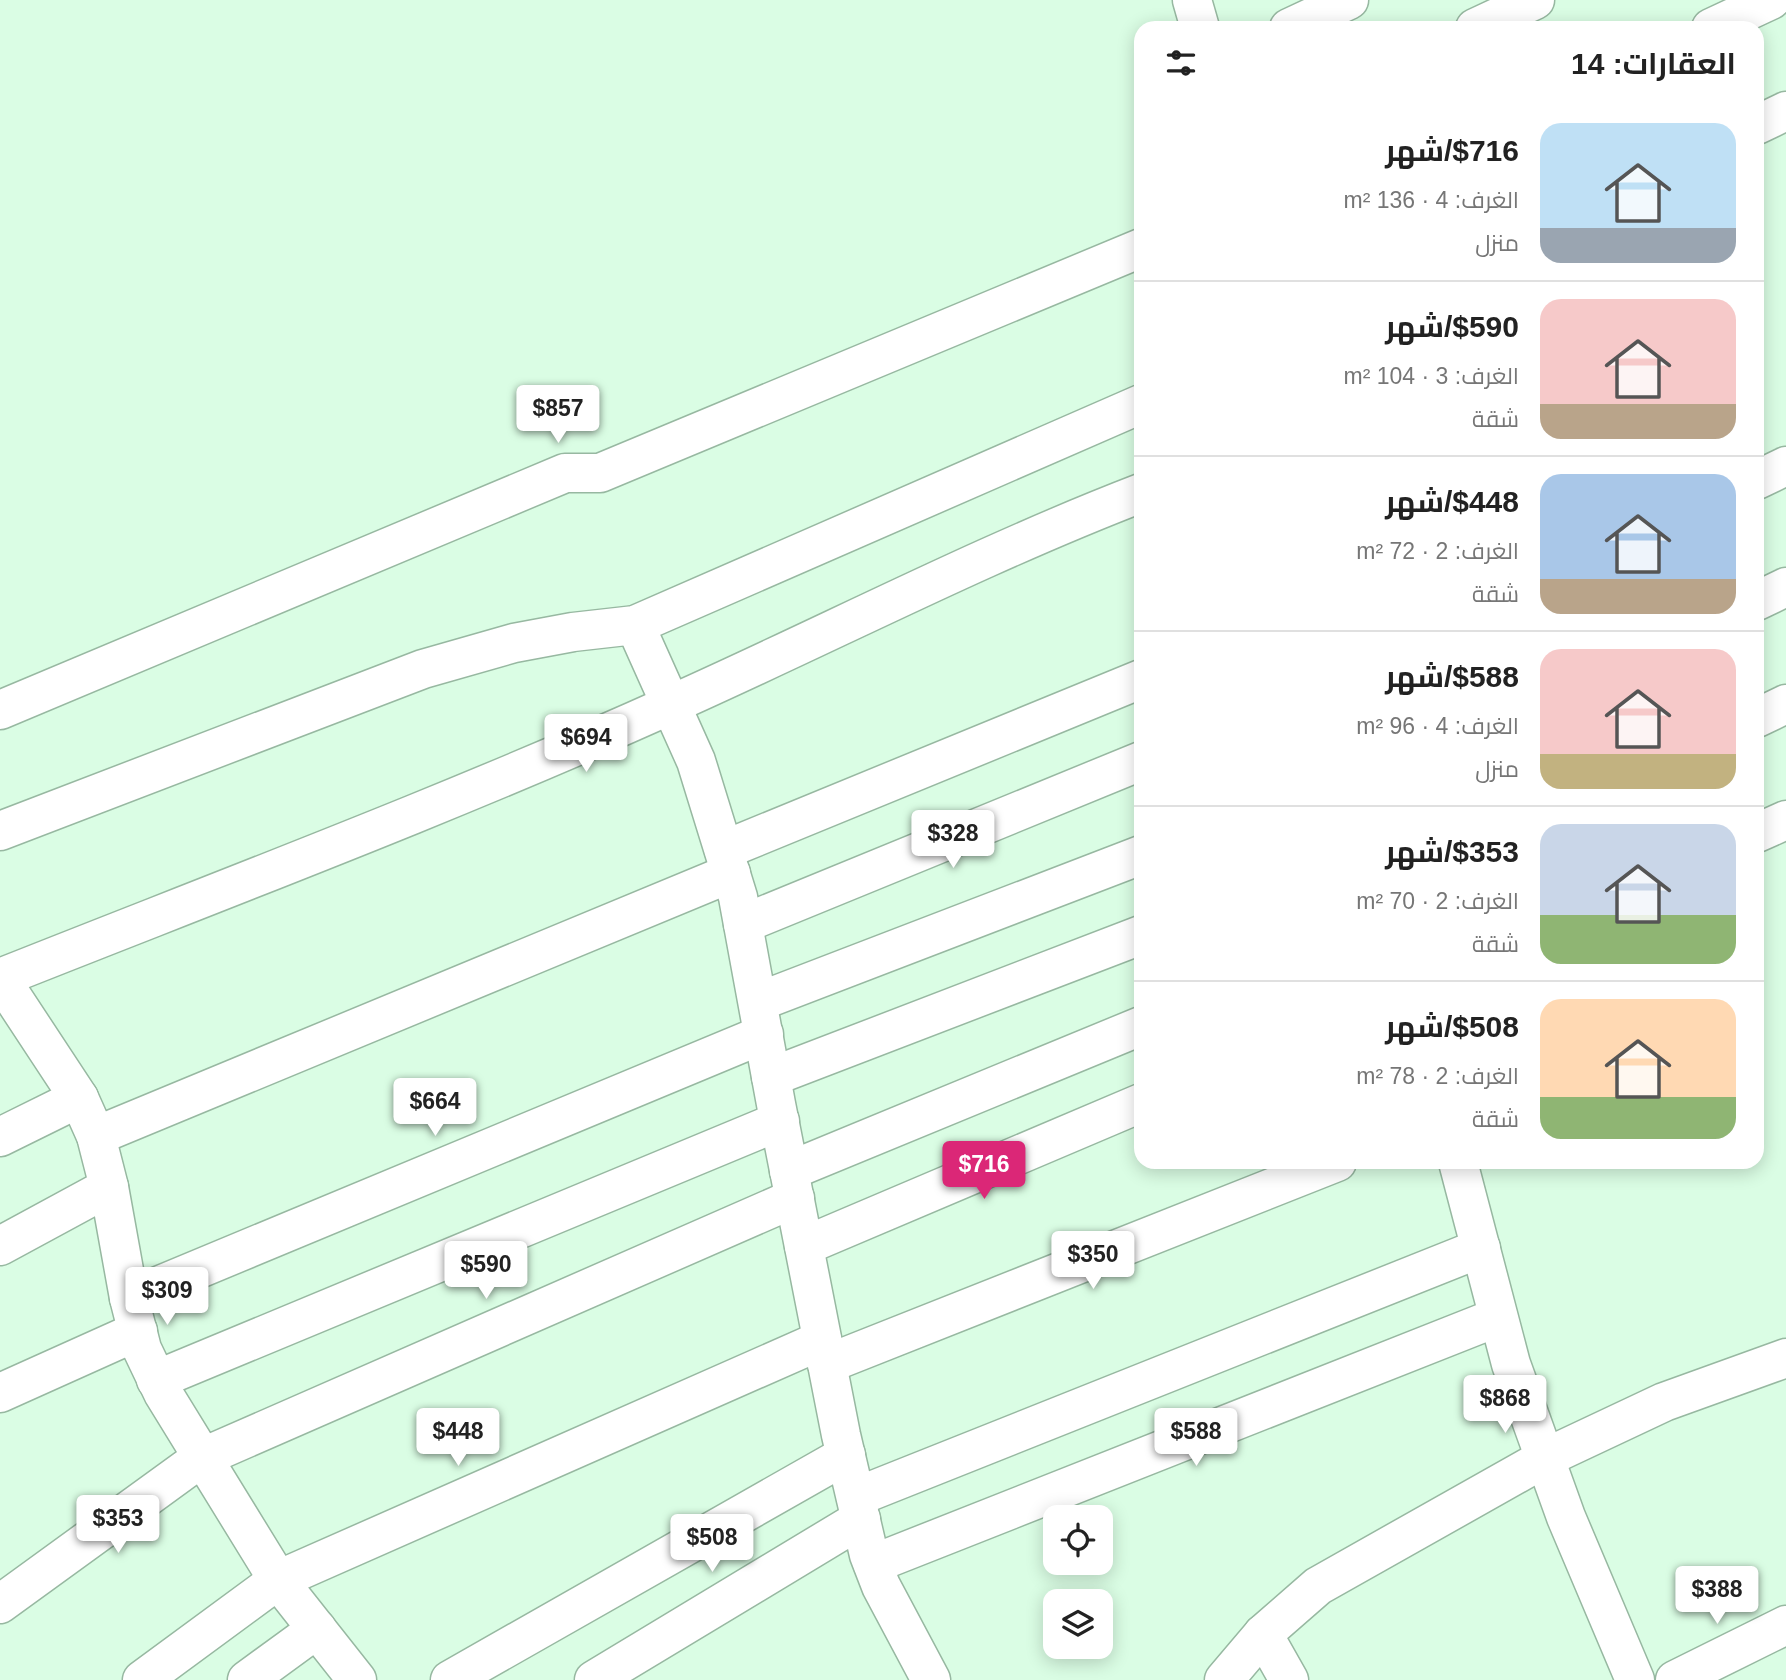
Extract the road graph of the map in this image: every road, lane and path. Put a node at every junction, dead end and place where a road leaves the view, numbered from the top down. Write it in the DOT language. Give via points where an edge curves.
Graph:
graph roads {
  1 [pos="1192,0"];
  2 [pos="1349,0"];
  3 [pos="1535,0"];
  4 [pos="1771,0"];
  5 [pos="1198,21"];
  6 [pos="1304,21"];
  7 [pos="1490,21"];
  8 [pos="1726,21"];
  9 [pos="1786,111"];
  10 [pos="1764,122"];
  11 [pos="1134,251"];
  12 [pos="1134,407"];
  13 [pos="1786,466"];
  14 [pos="1764,477"];
  15 [pos="1134,496"];
  16 [pos="1786,587"];
  17 [pos="1764,598"];
  18 [pos="635,625"];
  19 [pos="1134,682"];
  20 [pos="1786,704"];
  21 [pos="671,705"];
  22 [pos="0,710"];
  23 [pos="1764,715"];
  24 [pos="1134,764"];
  25 [pos="0,831"];
  26 [pos="1134,858"];
  27 [pos="727,861"];
  28 [pos="743,923"];
  29 [pos="1134,938"];
  30 [pos="0,978"];
  31 [pos="761,1018"];
  32 [pos="1134,1029"];
  33 [pos="771,1077"];
  34 [pos="79,1098"];
  35 [pos="1134,1106"];
  36 [pos="780,1121"];
  37 [pos="96,1136"];
  38 [pos="0,1137"];
  39 [pos="1318,1169"];
  40 [pos="1460,1169"];
  41 [pos="792,1185"];
  42 [pos="109,1187"];
  43 [pos="804,1245"];
  44 [pos="0,1246"];
  45 [pos="1481,1248"];
  46 [pos="133,1315"];
  47 [pos="1498,1317"];
  48 [pos="825,1352"];
  49 [pos="1786,1358"];
  50 [pos="156,1380"];
  51 [pos="0,1393"];
  52 [pos="846,1455"];
  53 [pos="201,1458"];
  54 [pos="1545,1458"];
  55 [pos="858,1508"];
  56 [pos="873,1564"];
  57 [pos="278,1580"];
  58 [pos="0,1604"];
  59 [pos="1786,1625"];
  60 [pos="317,1629"];
  61 [pos="1263,1634"];
  62 [pos="1633,1679"];
  63 [pos="142,1680"];
  64 [pos="247,1680"];
  65 [pos="357,1680"];
  66 [pos="450,1680"];
  67 [pos="594,1680"];
  68 [pos="931,1680"];
  69 [pos="1224,1680"];
  70 [pos="1289,1680"];
  71 [pos="1675,1680"];
  1 -- 5 [label="street"];
  2 -- 6 [label="street"];
  3 -- 7 [label="street"];
  4 -- 8 [label="street"];
  9 -- 10 [label="street"];
  11 -- 22 [label="street" via="600,473 565,473"];
  12 -- 18 [label="street"];
  13 -- 14 [label="street"];
  15 -- 21 [label="street" via="1000,551"];
  16 -- 17 [label="street"];
  18 -- 21 [label="street"];
  18 -- 25 [label="street" via="514,643 423,669"];
  19 -- 27 [label="street"];
  20 -- 23 [label="street"];
  21 -- 27 [label="street" via="696,761"];
  21 -- 30 [label="street" via="474,790"];
  24 -- 28 [label="street"];
  26 -- 31 [label="street"];
  27 -- 28 [label="street"];
  27 -- 37 [label="street"];
  28 -- 31 [label="street"];
  29 -- 33 [label="street"];
  30 -- 34 [label="street"];
  31 -- 33 [label="street"];
  31 -- 46 [label="street"];
  32 -- 41 [label="street"];
  33 -- 36 [label="street"];
  34 -- 37 [label="street"];
  34 -- 38 [label="street"];
  35 -- 43 [label="street"];
  36 -- 41 [label="street"];
  36 -- 50 [label="street"];
  37 -- 42 [label="street"];
  39 -- 48 [label="street"];
  40 -- 45 [label="street"];
  41 -- 43 [label="street"];
  41 -- 53 [label="street"];
  42 -- 44 [label="street"];
  42 -- 46 [label="street"];
  43 -- 48 [label="street"];
  45 -- 47 [label="street"];
  45 -- 55 [label="street"];
  46 -- 50 [label="street"];
  46 -- 51 [label="street"];
  47 -- 54 [label="street"];
  47 -- 56 [label="street"];
  48 -- 52 [label="street"];
  48 -- 57 [label="street"];
  49 -- 54 [label="street" via="1664,1402"];
  50 -- 53 [label="street"];
  52 -- 55 [label="street"];
  52 -- 66 [label="street"];
  53 -- 57 [label="street"];
  53 -- 58 [label="street"];
  54 -- 61 [label="street" via="1318,1586"];
  54 -- 62 [label="street"];
  55 -- 56 [label="street"];
  55 -- 67 [label="street"];
  56 -- 68 [label="street"];
  57 -- 60 [label="street"];
  57 -- 63 [label="street"];
  59 -- 71 [label="street"];
  60 -- 64 [label="street"];
  60 -- 65 [label="street"];
  61 -- 69 [label="street"];
  61 -- 70 [label="street"];
}
